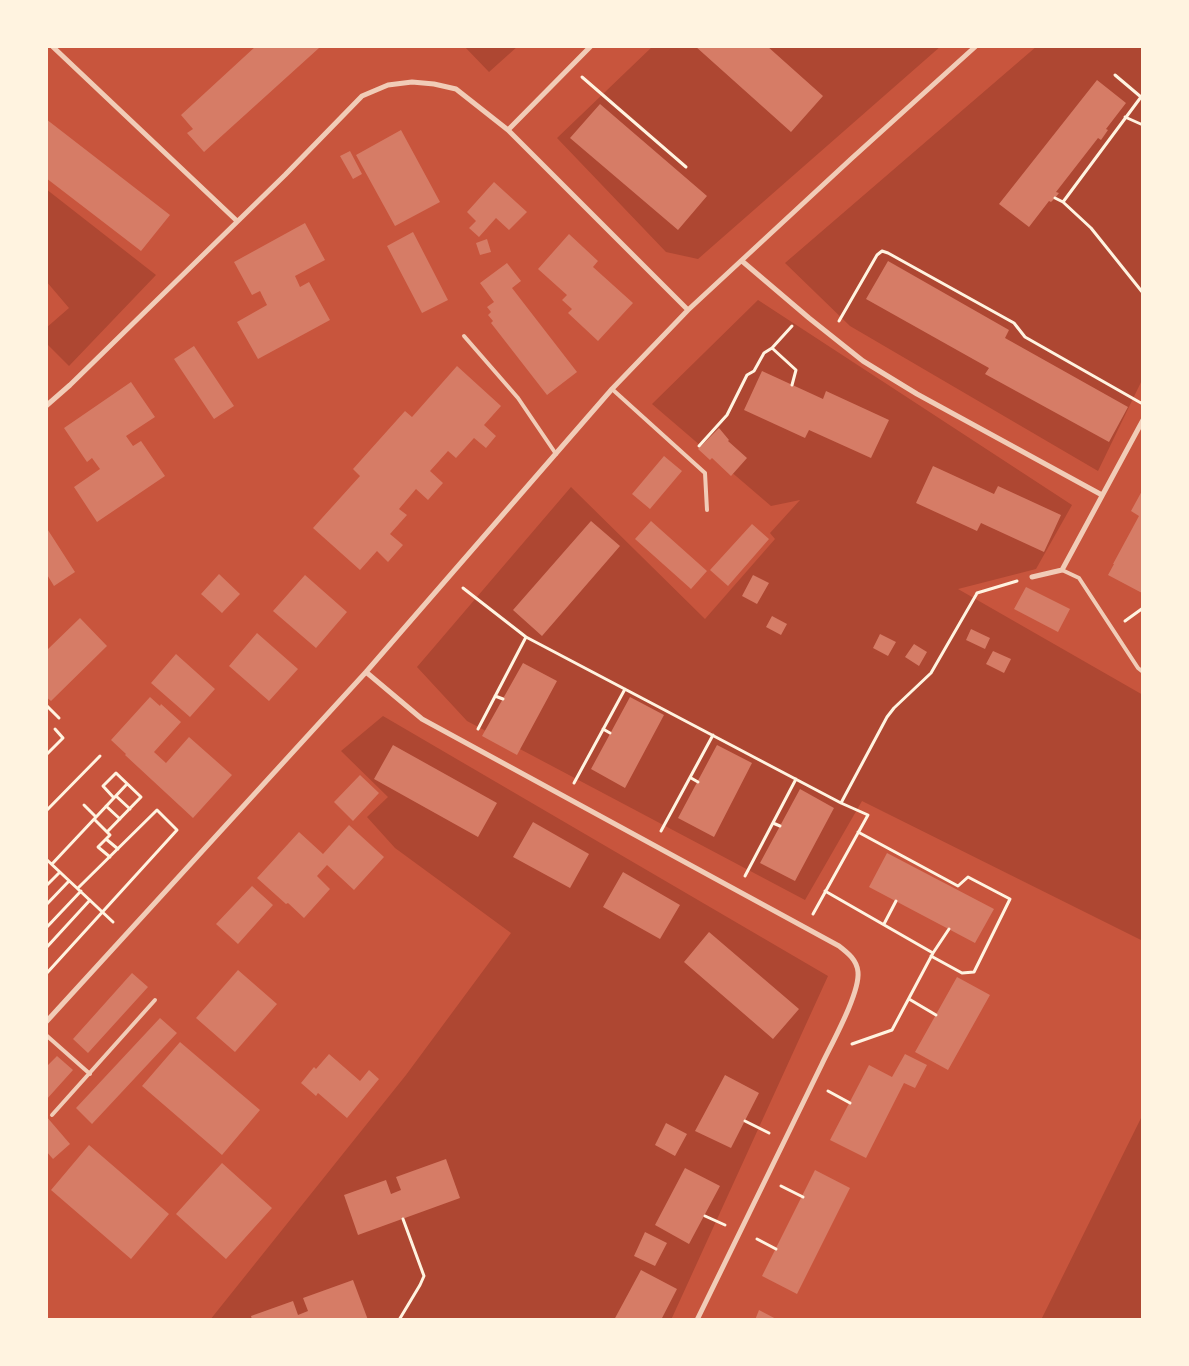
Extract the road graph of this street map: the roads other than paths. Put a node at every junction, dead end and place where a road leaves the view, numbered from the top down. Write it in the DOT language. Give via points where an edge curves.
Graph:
graph roads {
  1 [pos="52,46"];
  2 [pos="591,46"];
  3 [pos="976,46"];
  4 [pos="508,130"];
  5 [pos="236,221"];
  6 [pos="742,261"];
  7 [pos="688,310"];
  8 [pos="464,336"];
  9 [pos="612,389"];
  10 [pos="46,406"];
  11 [pos="1143,420"];
  12 [pos="556,454"];
  13 [pos="1102,495"];
  14 [pos="707,510"];
  15 [pos="1062,570"];
  16 [pos="1032,577"];
  17 [pos="366,672"];
  18 [pos="1143,672"];
  19 [pos="155,1000"];
  20 [pos="46,1022"];
  21 [pos="46,1035"];
  22 [pos="90,1074"];
  23 [pos="52,1115"];
  24 [pos="697,1320"];
  1 -- 5 [label="street"];
  2 -- 4 [label="street"];
  3 -- 6 [label="street"];
  4 -- 5 [label="street" via="456,89 412,82 388,85 362,96"];
  4 -- 7 [label="street"];
  5 -- 10 [label="street"];
  6 -- 7 [label="street"];
  6 -- 13 [label="street" via="863,361 916,394"];
  7 -- 9 [label="street"];
  8 -- 12 [label="lane" via="518,398"];
  9 -- 12 [label="street"];
  9 -- 14 [label="lane" via="705,472"];
  11 -- 13 [label="street"];
  12 -- 17 [label="street"];
  13 -- 15 [label="street"];
  15 -- 16 [label="street"];
  15 -- 18 [label="lane" via="1078,578"];
  17 -- 20 [label="street"];
  17 -- 24 [label="street" via="422,719 851,955 858,971 851,1002"];
  19 -- 22 [label="lane"];
  21 -- 22 [label="lane"];
  22 -- 23 [label="lane"];
}
